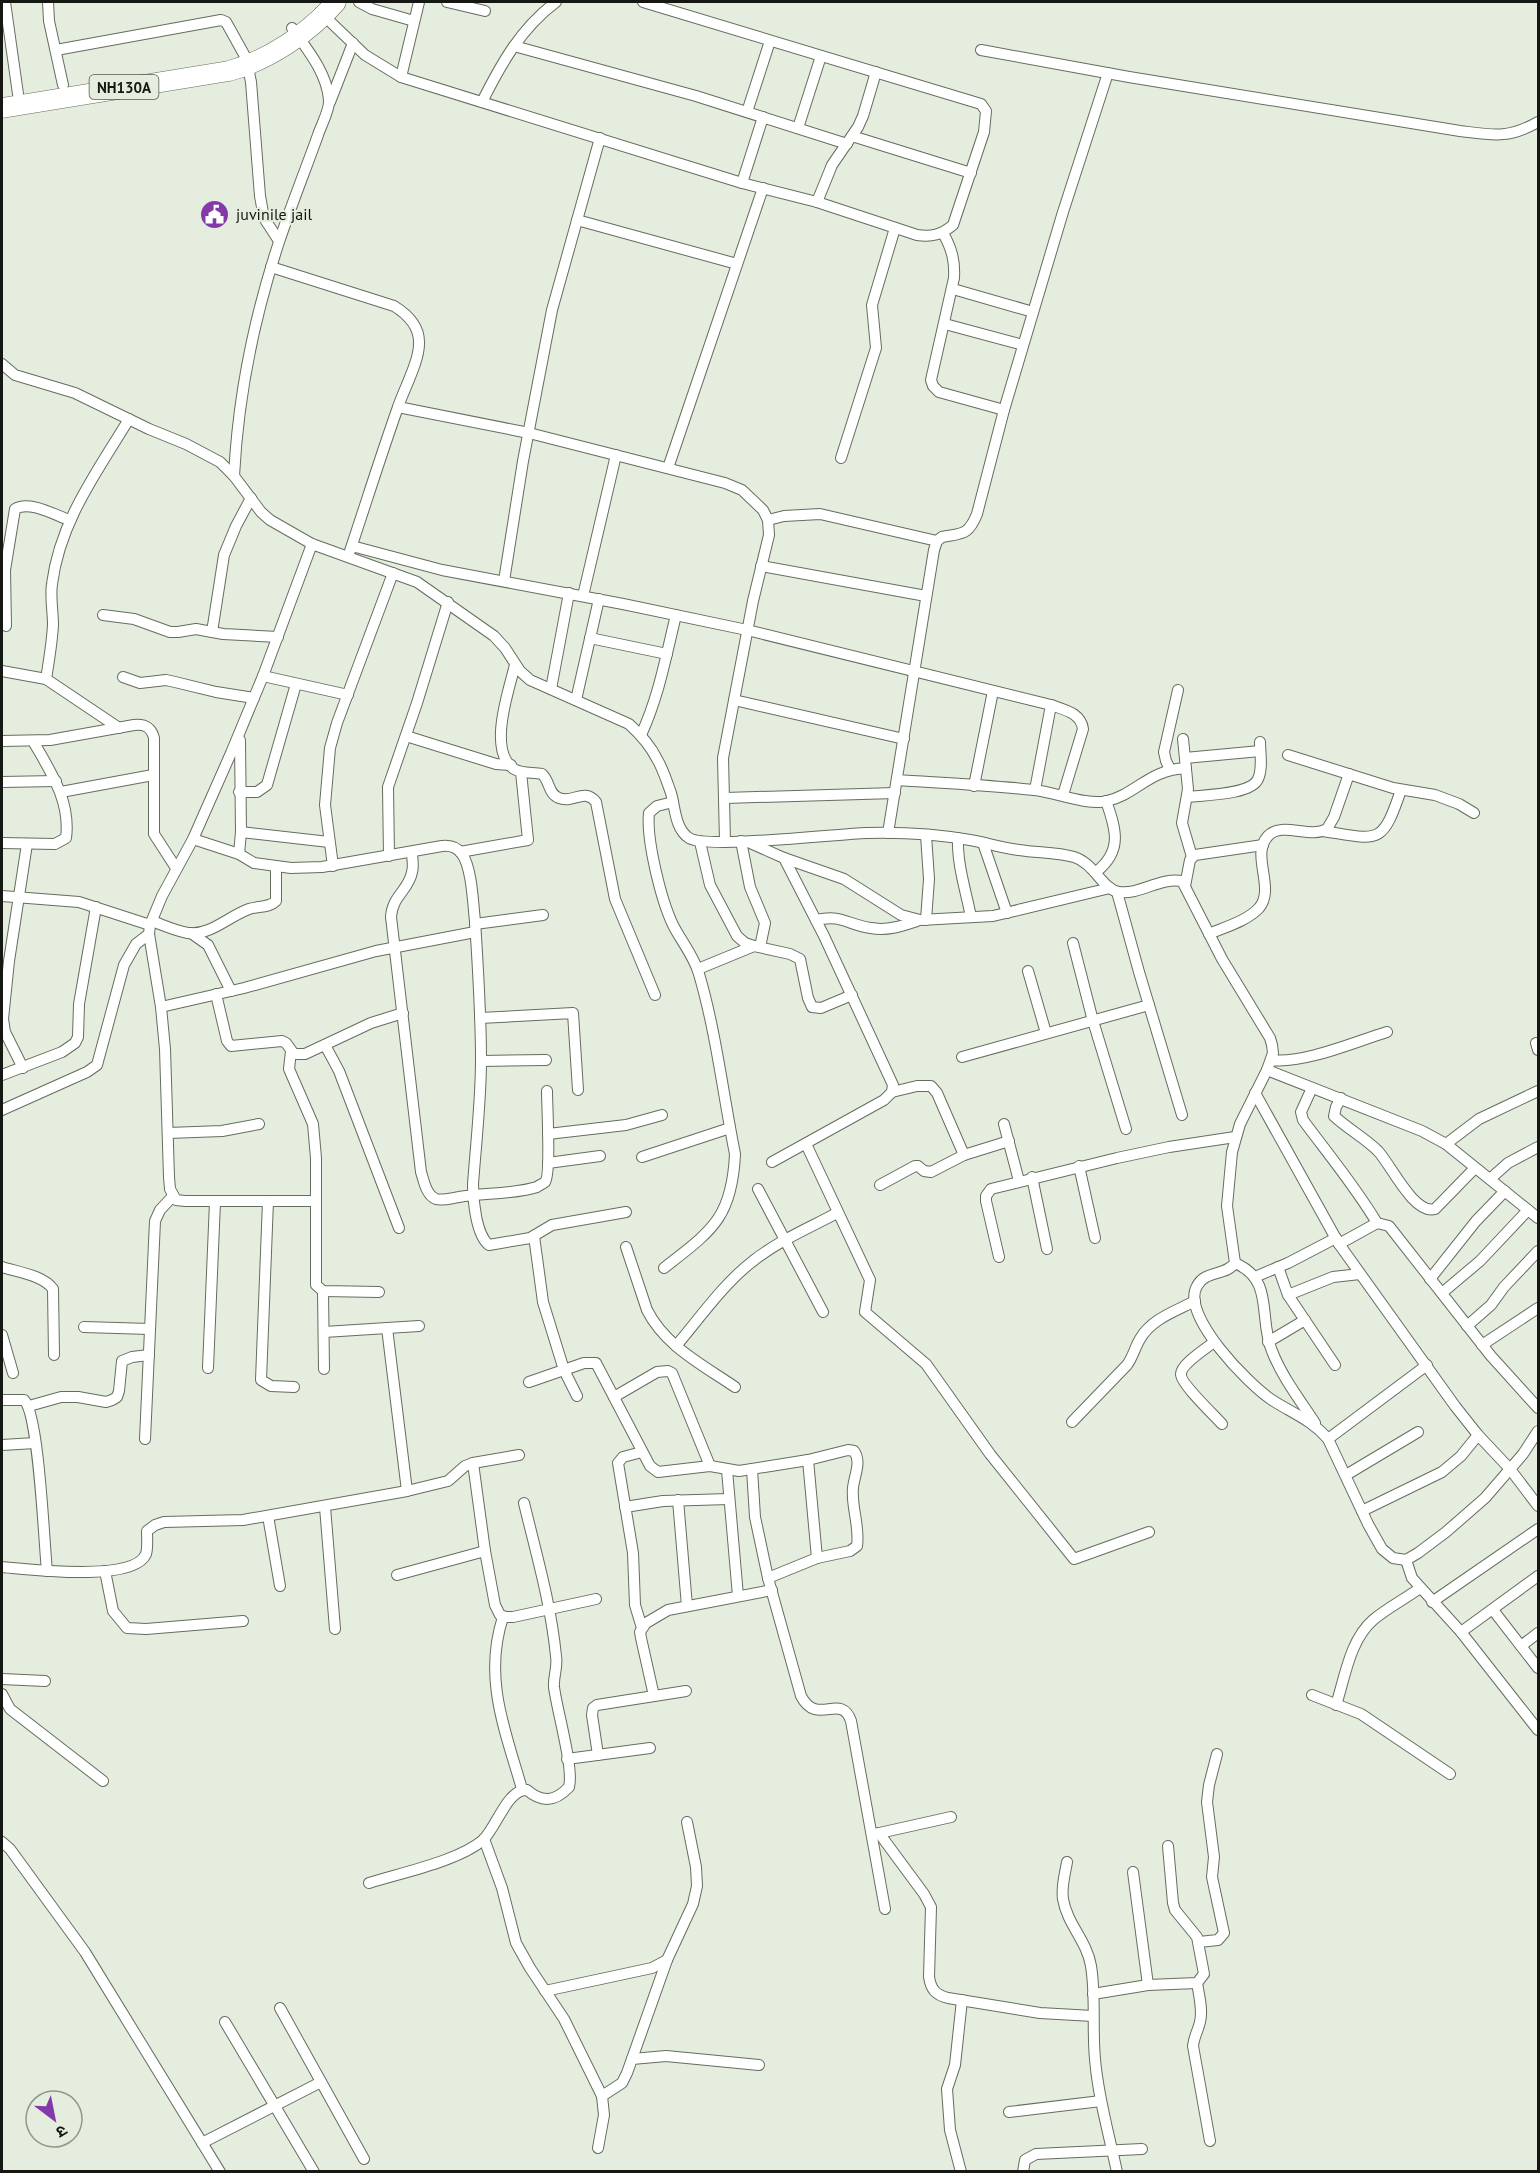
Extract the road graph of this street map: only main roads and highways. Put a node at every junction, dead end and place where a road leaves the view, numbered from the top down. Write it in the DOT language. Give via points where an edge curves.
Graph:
graph roads {
  1 [pos="325,7"];
  2 [pos="246,62"];
  3 [pos="10,95"];
  4 [pos="2,108"];
  1 -- 2 [label="highway, NH130A" via="295,32"];
  2 -- 3 [label="highway, NH130A"];
  2 -- 4 [label="highway, NH130A" via="229,71"];
}
